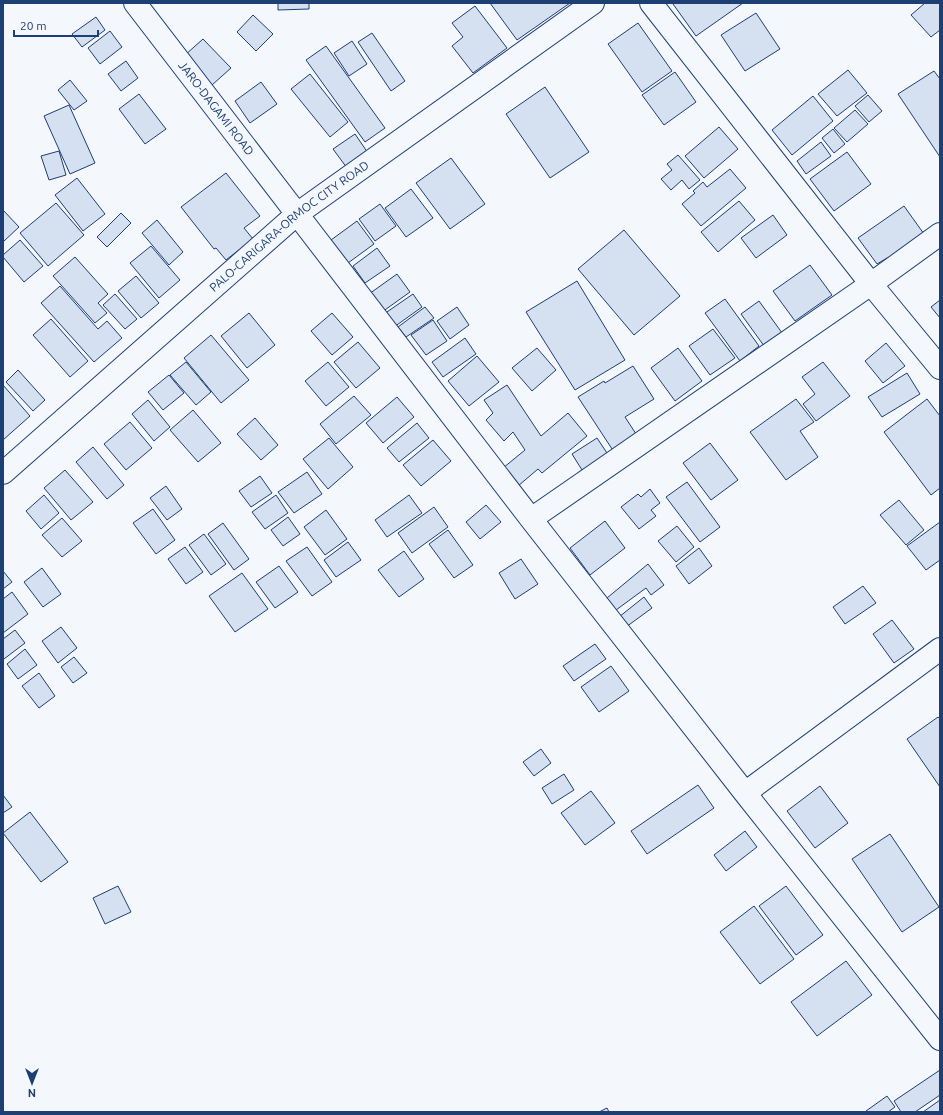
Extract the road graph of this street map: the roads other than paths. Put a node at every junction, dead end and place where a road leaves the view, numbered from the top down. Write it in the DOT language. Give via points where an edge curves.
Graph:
graph roads {
  1 [pos="135,3"];
  2 [pos="594,3"];
  3 [pos="651,3"];
  4 [pos="297,214"];
  5 [pos="940,234"];
  6 [pos="871,284"];
  7 [pos="940,368"];
  8 [pos="3,473"];
  9 [pos="531,519"];
  10 [pos="940,648"];
  11 [pos="745,793"];
  12 [pos="940,1039"];
  1 -- 4 [label="street, JARO-DAGAMI ROAD"];
  2 -- 4 [label="street, PALO-CARIGARA-ORMOC CITY ROAD"];
  3 -- 6 [label="street"];
  4 -- 8 [label="street, PALO-CARIGARA-ORMOC CITY ROAD"];
  4 -- 9 [label="street, JARO-DAGAMI ROAD"];
  5 -- 6 [label="street"];
  6 -- 7 [label="street"];
  6 -- 9 [label="street"];
  9 -- 11 [label="street, JARO-DAGAMI ROAD"];
  10 -- 11 [label="street"];
  11 -- 12 [label="street, JARO-DAGAMI ROAD"];
}
